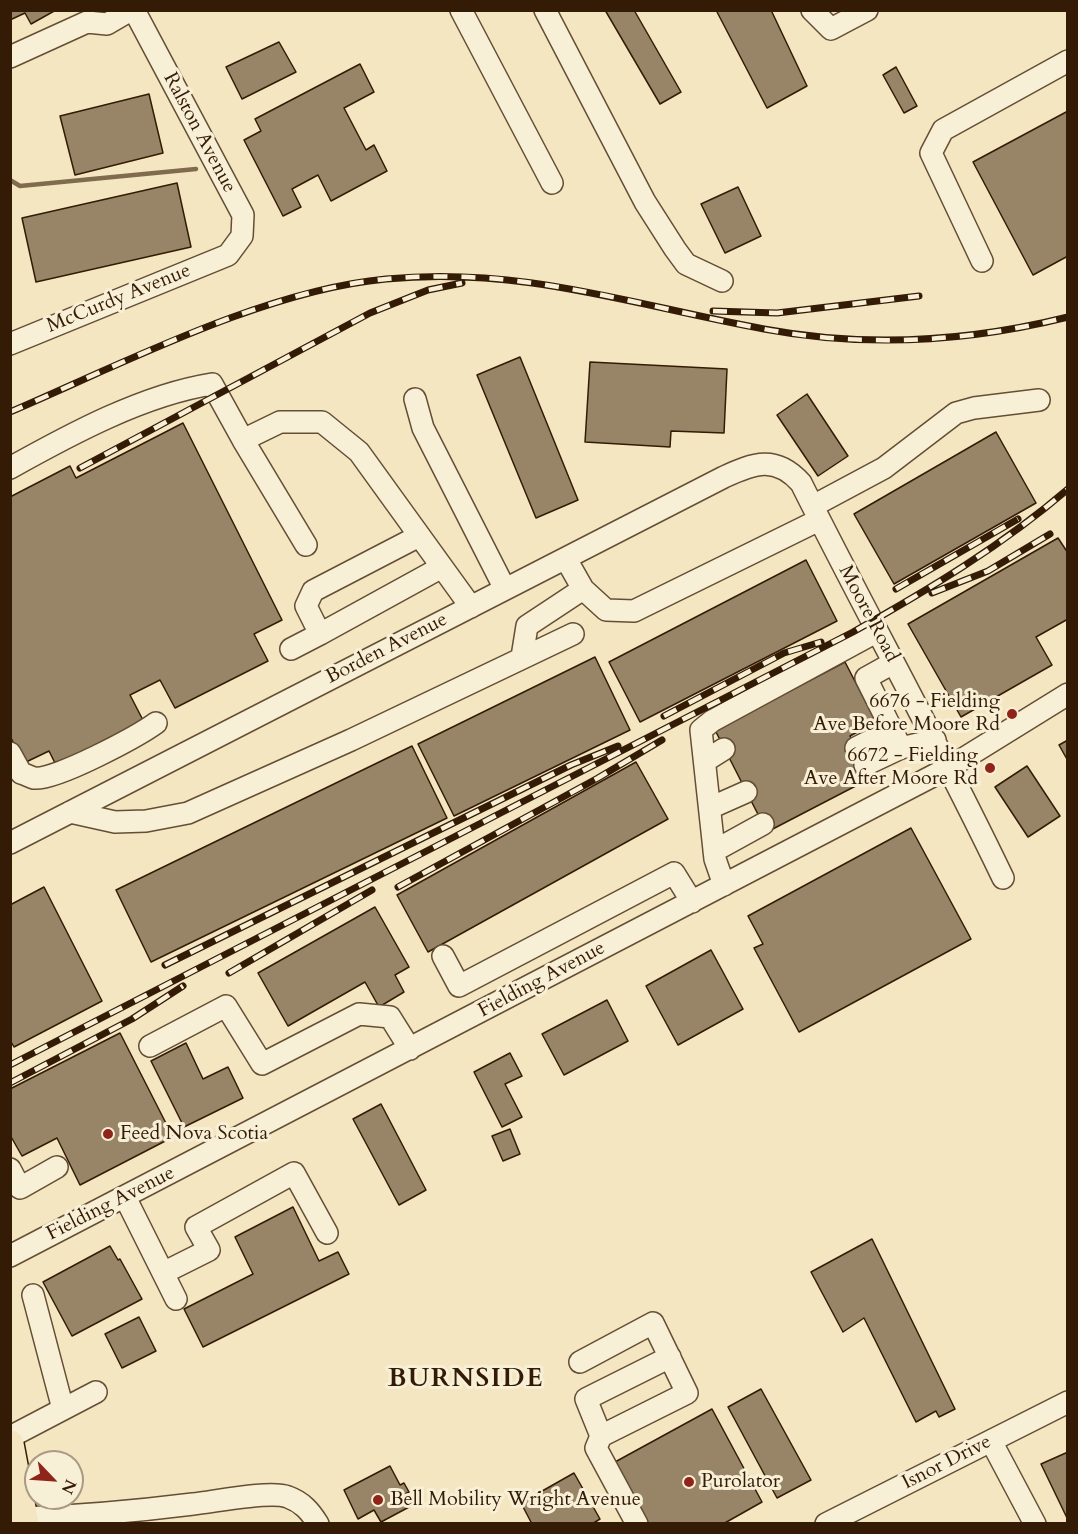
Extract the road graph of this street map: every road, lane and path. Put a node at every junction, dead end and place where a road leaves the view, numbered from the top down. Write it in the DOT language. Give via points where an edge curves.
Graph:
graph roads {
  1 [pos="132,10"];
  2 [pos="461,10"];
  3 [pos="545,10"];
  4 [pos="812,10"];
  5 [pos="867,10"];
  6 [pos="96,17"];
  7 [pos="10,57"];
  8 [pos="1068,61"];
  9 [pos="552,183"];
  10 [pos="228,255"];
  11 [pos="982,261"];
  12 [pos="722,281"];
  13 [pos="10,344"];
  14 [pos="415,399"];
  15 [pos="1040,400"];
  16 [pos="243,440"];
  17 [pos="766,463"];
  18 [pos="10,468"];
  19 [pos="816,513"];
  20 [pos="419,536"];
  21 [pos="306,545"];
  22 [pos="566,559"];
  23 [pos="442,567"];
  24 [pos="505,589"];
  25 [pos="583,589"];
  26 [pos="471,607"];
  27 [pos="876,632"];
  28 [pos="320,634"];
  29 [pos="573,634"];
  30 [pos="291,649"];
  31 [pos="522,657"];
  32 [pos="893,663"];
  33 [pos="1068,694"];
  34 [pos="156,723"];
  35 [pos="896,739"];
  36 [pos="935,740"];
  37 [pos="724,749"];
  38 [pos="10,753"];
  39 [pos="860,756"];
  40 [pos="705,761"];
  41 [pos="950,767"];
  42 [pos="746,792"];
  43 [pos="710,808"];
  44 [pos="70,812"];
  45 [pos="763,824"];
  46 [pos="10,843"];
  47 [pos="714,851"];
  48 [pos="1003,878"];
  49 [pos="724,885"];
  50 [pos="692,902"];
  51 [pos="443,956"];
  52 [pos="150,1046"];
  53 [pos="410,1049"];
  54 [pos="57,1167"];
  55 [pos="10,1169"];
  56 [pos="125,1197"];
  57 [pos="327,1233"];
  58 [pos="10,1256"];
  59 [pos="163,1273"];
  60 [pos="33,1295"];
  61 [pos="176,1299"];
  62 [pos="670,1357"];
  63 [pos="580,1362"];
  64 [pos="96,1392"];
  65 [pos="1068,1402"];
  66 [pos="63,1409"];
  67 [pos="601,1436"];
  68 [pos="10,1437"];
  69 [pos="991,1441"];
  70 [pos="10,1444"];
  71 [pos="24,1521"];
  72 [pos="318,1524"];
  73 [pos="637,1524"];
  74 [pos="826,1524"];
  75 [pos="1035,1524"];
  1 -- 6 [label="street" via="107,24"];
  1 -- 10 [label="street, Ralston Avenue" via="243,215 242,236"];
  2 -- 9 [label="street"];
  3 -- 12 [label="street" via="663,230 686,264"];
  4 -- 5 [label="street" via="831,28"];
  6 -- 7 [label="street"];
  8 -- 11 [label="street" via="942,130 932,153"];
  10 -- 13 [label="street, McCurdy Avenue"];
  14 -- 24 [label="street" via="423,428"];
  15 -- 19 [label="street" via="956,413"];
  16 -- 18 [label="street" via="212,384 178,389"];
  16 -- 20 [label="street" via="280,422 322,422 359,452"];
  16 -- 21 [label="street"];
  17 -- 19 [label="street, Moore Road" via="791,472"];
  17 -- 22 [label="street, Borden Avenue" via="724,477"];
  19 -- 25 [label="street" via="634,610 606,610"];
  19 -- 27 [label="street, Moore Road"];
  20 -- 23 [label="street"];
  20 -- 28 [label="street" via="313,591 306,606"];
  22 -- 24 [label="street, Borden Avenue"];
  22 -- 25 [label="street"];
  23 -- 26 [label="street"];
  23 -- 28 [label="street"];
  24 -- 26 [label="street, Borden Avenue"];
  25 -- 31 [label="street" via="527,626"];
  26 -- 44 [label="street, Borden Avenue"];
  27 -- 32 [label="street, Moore Road"];
  27 -- 40 [label="street" via="712,721 701,730"];
  28 -- 30 [label="street"];
  29 -- 31 [label="street"];
  31 -- 44 [label="street" via="188,813 115,822"];
  32 -- 35 [label="street" via="866,678"];
  32 -- 36 [label="street, Moore Road"];
  33 -- 41 [label="street, Fielding Avenue"];
  34 -- 38 [label="street" via="64,770 35,778 21,773"];
  35 -- 36 [label="street"];
  35 -- 39 [label="street"];
  36 -- 41 [label="street, Moore Road"];
  37 -- 40 [label="street"];
  40 -- 43 [label="street"];
  41 -- 48 [label="street, Moore Road"];
  41 -- 49 [label="street, Fielding Avenue"];
  42 -- 43 [label="street"];
  43 -- 47 [label="street"];
  44 -- 46 [label="street, Borden Avenue"];
  45 -- 47 [label="street"];
  47 -- 49 [label="street"];
  49 -- 50 [label="street, Fielding Avenue"];
  50 -- 51 [label="street" via="674,873 459,986"];
  50 -- 53 [label="street, Fielding Avenue"];
  52 -- 53 [label="street" via="226,1006 262,1064 358,1014 390,1017"];
  53 -- 56 [label="street, Fielding Avenue"];
  54 -- 55 [label="street" via="20,1188"];
  56 -- 58 [label="street, Fielding Avenue"];
  56 -- 59 [label="street"];
  57 -- 59 [label="street" via="294,1173 196,1227 209,1250"];
  59 -- 61 [label="street"];
  60 -- 66 [label="street"];
  62 -- 63 [label="street" via="653,1323"];
  62 -- 67 [label="street" via="586,1399"];
  62 -- 67 [label="street" via="687,1394"];
  64 -- 66 [label="street"];
  65 -- 69 [label="street, Isnor Drive"];
  66 -- 68 [label="street"];
  67 -- 73 [label="street" via="596,1448"];
  69 -- 74 [label="street, Isnor Drive"];
  69 -- 75 [label="street"];
  70 -- 71 [label="main road"];
  71 -- 72 [label="street" via="270,1495 286,1496 308,1508"];
}
